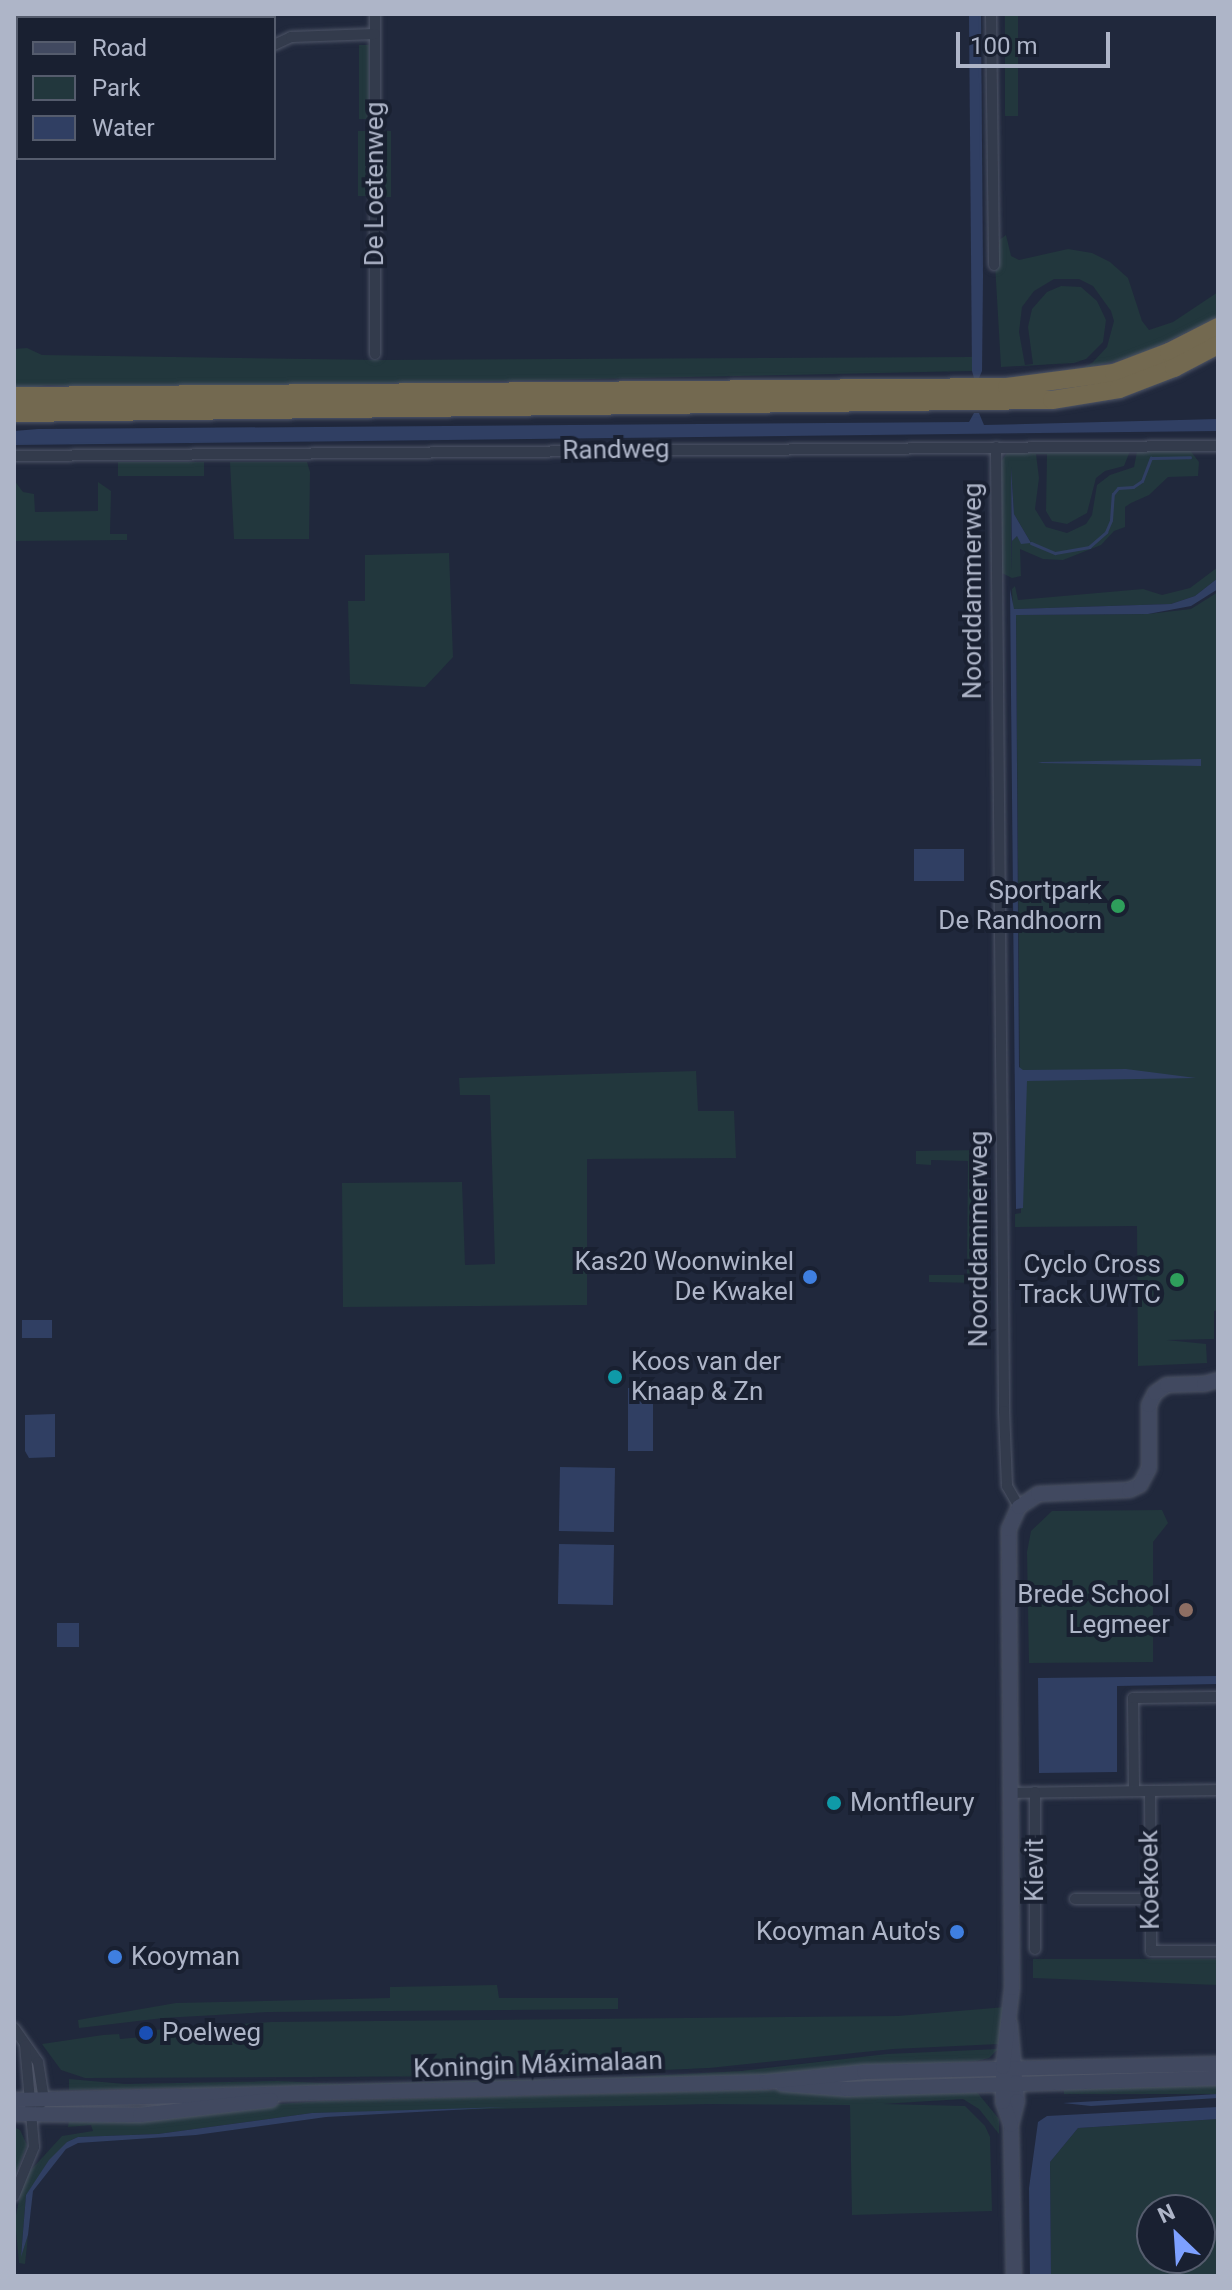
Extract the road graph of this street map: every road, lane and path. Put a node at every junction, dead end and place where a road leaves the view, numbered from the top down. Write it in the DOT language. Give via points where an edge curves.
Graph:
graph roads {
  1 [pos="375,14"];
  2 [pos="991,14"];
  3 [pos="375,34"];
  4 [pos="276,44"];
  5 [pos="994,265"];
  6 [pos="1218,327"];
  7 [pos="1218,345"];
  8 [pos="375,354"];
  9 [pos="14,396"];
  10 [pos="14,413"];
  11 [pos="1218,446"];
  12 [pos="996,447"];
  13 [pos="14,456"];
  14 [pos="1218,1380"];
  15 [pos="1019,1507"];
  16 [pos="1218,1697"];
  17 [pos="1218,1790"];
  18 [pos="1134,1791"];
  19 [pos="1150,1791"];
  20 [pos="1035,1792"];
  21 [pos="1011,1793"];
  22 [pos="1075,1899"];
  23 [pos="1150,1899"];
  24 [pos="1035,1949"];
  25 [pos="1218,1951"];
  26 [pos="14,2028"];
  27 [pos="1218,2064"];
  28 [pos="1009,2066"];
  29 [pos="1218,2078"];
  30 [pos="766,2082"];
  31 [pos="1010,2082"];
  32 [pos="30,2104"];
  33 [pos="14,2114"];
  34 [pos="14,2196"];
  35 [pos="1014,2276"];
  1 -- 3 [label="street, De Loetenweg"];
  2 -- 5 [label="street"];
  3 -- 4 [label="street" via="291,37"];
  3 -- 8 [label="street, De Loetenweg"];
  6 -- 9 [label="highway" via="1114,373 1007,387"];
  7 -- 10 [label="highway" via="1119,389 1052,400"];
  11 -- 12 [label="street, Randweg"];
  12 -- 13 [label="street, Randweg"];
  12 -- 15 [label="street, Noorddammerweg" via="1004,1411 1007,1486"];
  14 -- 15 [label="main road" via="1167,1385 1152,1397 1149,1468 1140,1485 1052,1492"];
  15 -- 21 [label="main road" via="1009,1529"];
  16 -- 18 [label="street" via="1133,1698"];
  17 -- 19 [label="street"];
  18 -- 19 [label="street"];
  18 -- 20 [label="street"];
  19 -- 23 [label="street, Koekoek"];
  20 -- 21 [label="street"];
  20 -- 24 [label="street, Kievit"];
  21 -- 28 [label="main road"];
  22 -- 23 [label="street"];
  23 -- 25 [label="street, Koekoek" via="1151,1951"];
  26 -- 32 [label="street" via="25,2045"];
  27 -- 28 [label="main road, Koningin Máximalaan"];
  28 -- 30 [label="main road, Koningin Máximalaan"];
  28 -- 31 [label="main road"];
  29 -- 31 [label="main road, Koningin Máximalaan"];
  30 -- 31 [label="main road, Koningin Máximalaan" via="847,2089"];
  30 -- 32 [label="main road, Koningin Máximalaan" via="311,2095 140,2115"];
  31 -- 35 [label="main road"];
  32 -- 33 [label="main road, Koningin Máximalaan"];
  32 -- 34 [label="street" via="34,2147"];
}
